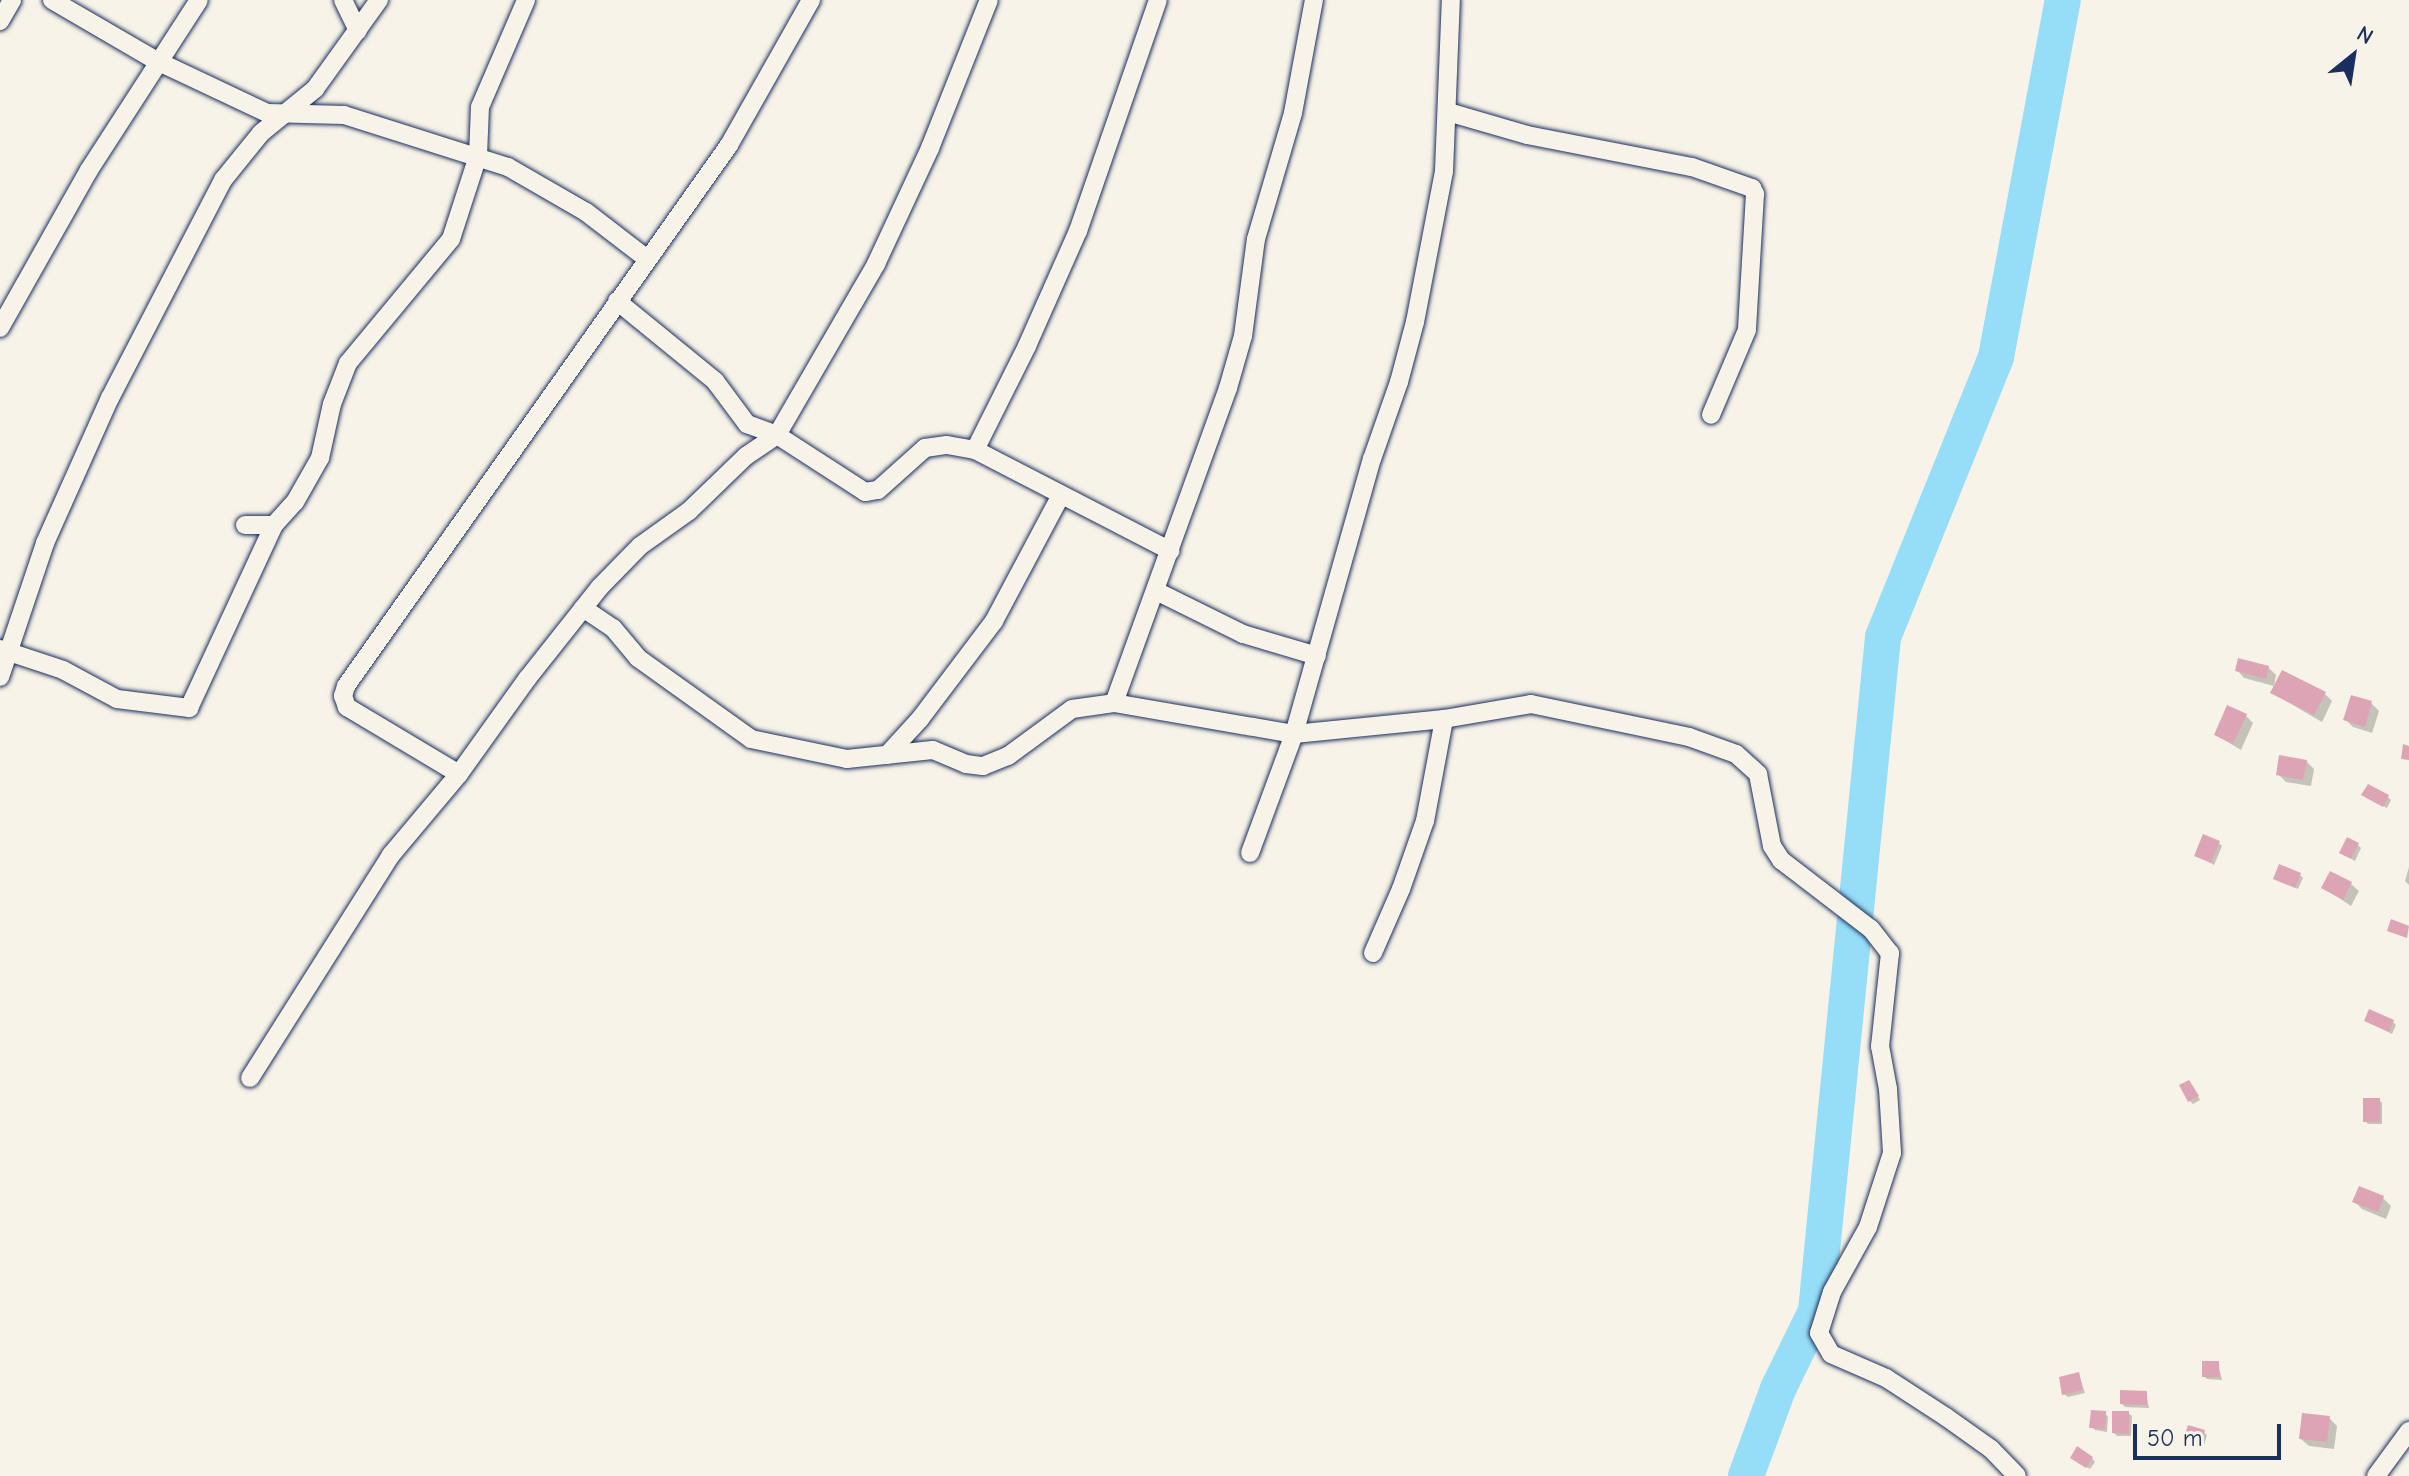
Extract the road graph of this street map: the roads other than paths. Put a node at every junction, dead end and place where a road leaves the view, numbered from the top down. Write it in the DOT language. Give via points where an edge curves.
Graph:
graph roads {
  1 [pos="12,0"];
  2 [pos="52,0"];
  3 [pos="199,0"];
  4 [pos="343,0"];
  5 [pos="379,0"];
  6 [pos="526,0"];
  7 [pos="811,0"];
  8 [pos="988,0"];
  9 [pos="1158,0"];
  10 [pos="1314,0"];
  11 [pos="1451,0"];
  12 [pos="0,21"];
  13 [pos="358,31"];
  14 [pos="157,61"];
  15 [pos="290,112"];
  16 [pos="1448,112"];
  17 [pos="478,156"];
  18 [pos="647,259"];
  19 [pos="617,301"];
  20 [pos="0,328"];
  21 [pos="1711,415"];
  22 [pos="777,435"];
  23 [pos="975,450"];
  24 [pos="1060,497"];
  25 [pos="245,525"];
  26 [pos="274,525"];
  27 [pos="1171,551"];
  28 [pos="1156,591"];
  29 [pos="583,608"];
  30 [pos="5,650"];
  31 [pos="1317,656"];
  32 [pos="0,677"];
  33 [pos="1114,703"];
  34 [pos="1444,719"];
  35 [pos="1294,734"];
  36 [pos="887,755"];
  37 [pos="459,774"];
  38 [pos="1250,853"];
  39 [pos="1373,953"];
  40 [pos="250,1078"];
  41 [pos="2409,1431"];
  42 [pos="2017,1476"];
  43 [pos="2376,1476"];
  1 -- 12 [label="street"];
  2 -- 14 [label="street"];
  3 -- 14 [label="street"];
  4 -- 13 [label="street"];
  5 -- 13 [label="street"];
  6 -- 17 [label="street" via="480,107"];
  7 -- 18 [label="street" via="729,145"];
  8 -- 22 [label="street" via="930,148 876,264"];
  9 -- 23 [label="street" via="1078,231"];
  10 -- 27 [label="street" via="1293,113 1256,239 1243,336"];
  11 -- 16 [label="street"];
  13 -- 15 [label="street" via="315,89"];
  14 -- 15 [label="street" via="267,113"];
  14 -- 20 [label="street"];
  15 -- 17 [label="street" via="344,115"];
  15 -- 30 [label="street" via="261,133 223,180 116,385 45,543"];
  16 -- 21 [label="street" via="1527,135 1692,167 1752,188 1747,330"];
  16 -- 31 [label="street" via="1444,171 1415,322"];
  17 -- 18 [label="street" via="508,167 586,212"];
  17 -- 26 [label="street" via="451,239 348,363 320,458 295,502"];
  18 -- 19 [label="street"];
  19 -- 22 [label="street" via="715,381 747,424"];
  19 -- 37 [label="street" via="343,696 347,707"];
  22 -- 23 [label="street" via="868,492 878,490 925,448"];
  22 -- 29 [label="street" via="640,546"];
  23 -- 24 [label="street"];
  24 -- 27 [label="street"];
  24 -- 36 [label="street" via="994,621"];
  25 -- 26 [label="street"];
  26 -- 30 [label="street" via="189,708 117,699 63,670"];
  27 -- 28 [label="street"];
  28 -- 31 [label="street" via="1243,634"];
  28 -- 33 [label="street"];
  29 -- 36 [label="street" via="613,628 638,658 751,739 847,759"];
  29 -- 37 [label="street"];
  30 -- 32 [label="street"];
  31 -- 35 [label="street"];
  33 -- 35 [label="street"];
  33 -- 36 [label="street" via="1072,709 1008,756 983,766 933,750"];
  34 -- 35 [label="street"];
  34 -- 39 [label="street" via="1425,821"];
  34 -- 42 [label="street" via="1547,706 1715,744 1758,774 1772,846 1781,860 1871,929 1885,944 1891,965 1880,1046 1892,1153 1868,1227 1832,1292 1819,1333 1831,1354 1886,1378 1946,1417 1991,1449"];
  35 -- 38 [label="street"];
  37 -- 40 [label="street" via="391,855"];
  41 -- 43 [label="street"];
}
